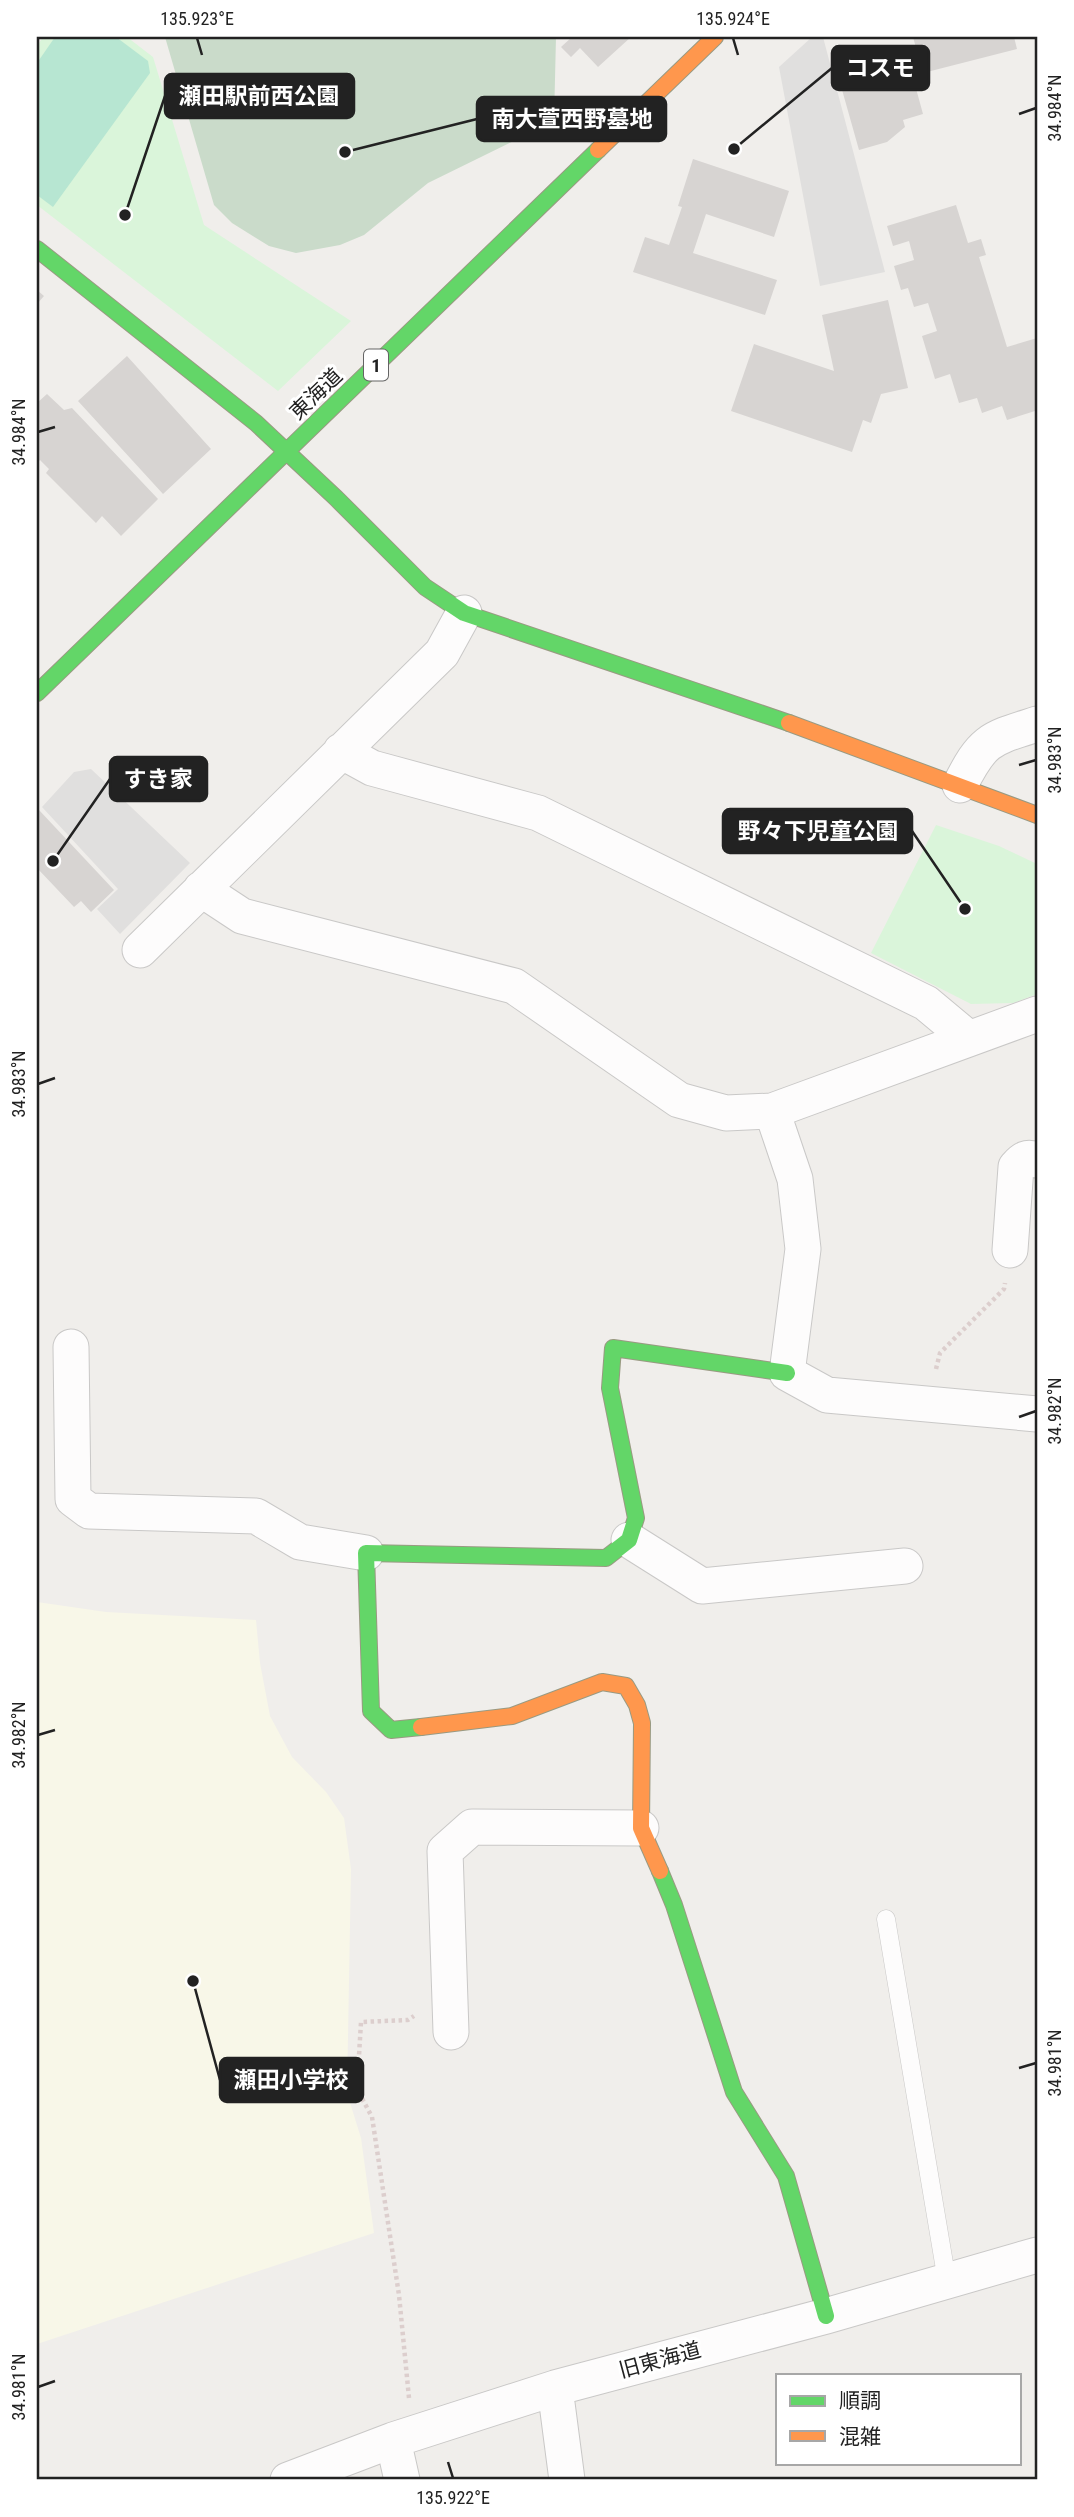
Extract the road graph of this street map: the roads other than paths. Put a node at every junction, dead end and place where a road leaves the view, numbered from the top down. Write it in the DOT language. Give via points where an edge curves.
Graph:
graph roads {
  1 [pos="715,37"];
  2 [pos="37,249"];
  3 [pos="287,452"];
  4 [pos="464,613"];
  5 [pos="37,692"];
  6 [pos="1037,724"];
  7 [pos="341,751"];
  8 [pos="960,785"];
  9 [pos="1037,816"];
  10 [pos="201,889"];
  11 [pos="140,950"];
  12 [pos="1037,1014"];
  13 [pos="968,1038"];
  14 [pos="772,1111"];
  15 [pos="1037,1160"];
  16 [pos="1010,1250"];
  17 [pos="71,1348"];
  18 [pos="787,1373"];
  19 [pos="1037,1414"];
  20 [pos="629,1541"];
  21 [pos="366,1553"];
  22 [pos="905,1566"];
  23 [pos="641,1828"];
  24 [pos="886,1919"];
  25 [pos="441,2016"];
  26 [pos="1037,2255"];
  27 [pos="947,2281"];
  28 [pos="826,2316"];
  29 [pos="555,2388"];
  30 [pos="404,2436"];
  31 [pos="288,2480"];
  32 [pos="402,2480"];
  33 [pos="567,2480"];
  1 -- 3 [label="main road, 東海道 / 1"];
  2 -- 3 [label="main road"];
  3 -- 4 [label="main road" via="425,587"];
  3 -- 5 [label="main road, 東海道 / 1"];
  4 -- 7 [label="street" via="442,653"];
  4 -- 8 [label="main road"];
  6 -- 8 [label="street" via="995,737 974,758"];
  7 -- 10 [label="street"];
  7 -- 13 [label="street" via="372,768 538,813 926,1003"];
  8 -- 9 [label="main road"];
  10 -- 11 [label="street"];
  10 -- 14 [label="street" via="242,916 513,986 679,1100 726,1113"];
  12 -- 13 [label="street"];
  13 -- 14 [label="street"];
  14 -- 18 [label="street" via="795,1179 803,1249"];
  15 -- 16 [label="street" via="1023,1159 1016,1167"];
  17 -- 21 [label="street" via="84,1397 73,1499 89,1511 256,1516 300,1542"];
  18 -- 19 [label="street" via="827,1395"];
  18 -- 20 [label="main road" via="613,1348 611,1388 636,1518"];
  20 -- 21 [label="main road" via="606,1558"];
  20 -- 22 [label="street" via="702,1586"];
  21 -- 23 [label="main road" via="371,1711 391,1730 512,1716 601,1682 626,1686 642,1723"];
  23 -- 25 [label="street" via="472,1827 445,1851"];
  23 -- 28 [label="main road" via="674,1905 734,2092 786,2176"];
  24 -- 27 [label="lane"];
  26 -- 27 [label="street, 旧東海道"];
  27 -- 28 [label="street, 旧東海道"];
  28 -- 29 [label="street, 旧東海道"];
  29 -- 30 [label="street, 旧東海道"];
  29 -- 33 [label="street"];
  30 -- 31 [label="street, 旧東海道"];
  30 -- 32 [label="street"];
}
